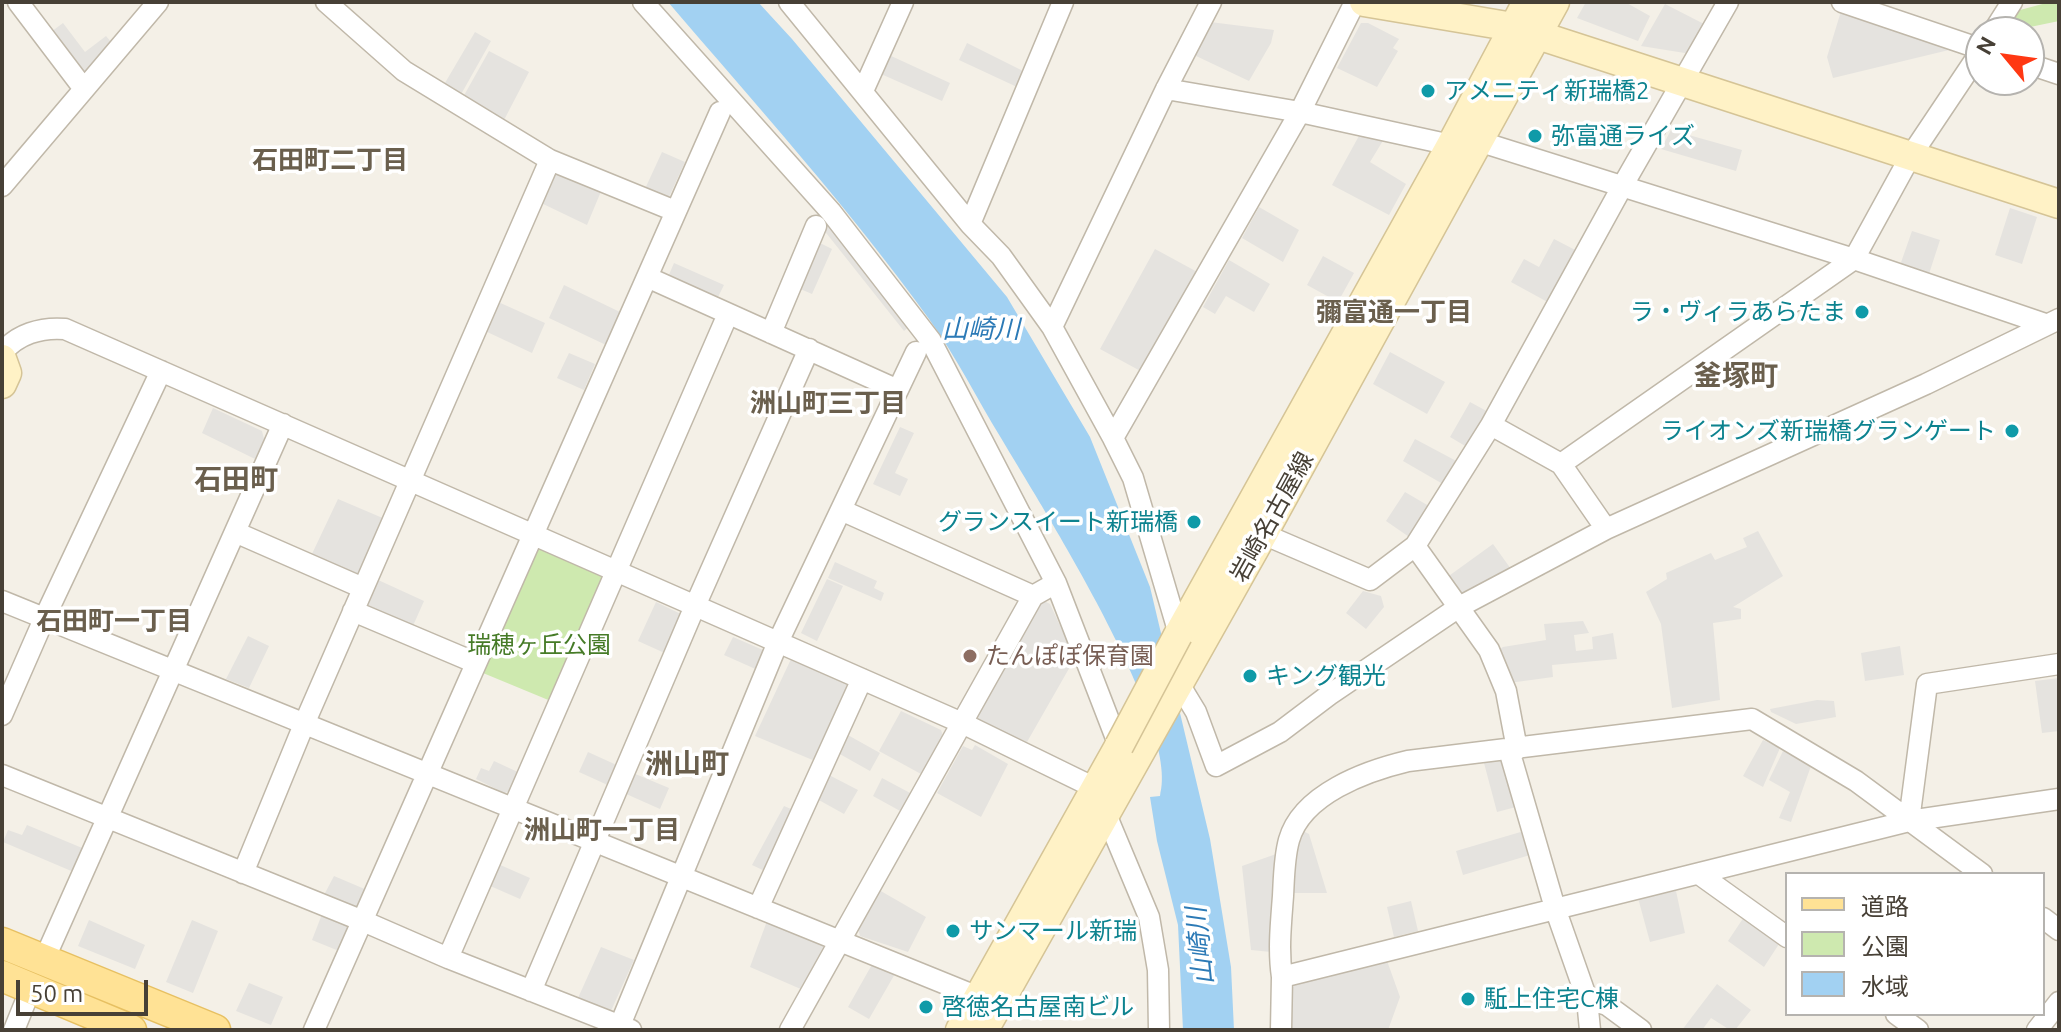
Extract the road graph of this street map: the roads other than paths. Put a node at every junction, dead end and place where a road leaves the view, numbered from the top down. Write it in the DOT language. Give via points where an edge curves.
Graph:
graph roads {
  1 [pos="18,2"];
  2 [pos="158,2"];
  3 [pos="326,2"];
  4 [pos="643,2"];
  5 [pos="789,2"];
  6 [pos="903,2"];
  7 [pos="1063,2"];
  8 [pos="1211,2"];
  9 [pos="1355,2"];
  10 [pos="1364,2"];
  11 [pos="1527,2"];
  12 [pos="1555,2"];
  13 [pos="1728,2"];
  14 [pos="1842,2"];
  15 [pos="1871,6"];
  16 [pos="1525,31"];
  17 [pos="1965,44"];
  18 [pos="1965,74"];
  19 [pos="1682,83"];
  20 [pos="84,89"];
  21 [pos="1166,89"];
  22 [pos="863,91"];
  23 [pos="720,112"];
  24 [pos="1300,112"];
  25 [pos="1465,143"];
  26 [pos="1910,157"];
  27 [pos="550,160"];
  28 [pos="1623,185"];
  29 [pos="2,186"];
  30 [pos="2059,204"];
  31 [pos="675,211"];
  32 [pos="970,224"];
  33 [pos="816,226"];
  34 [pos="1854,259"];
  35 [pos="647,277"];
  36 [pos="728,314"];
  37 [pos="2052,322"];
  38 [pos="1052,327"];
  39 [pos="771,333"];
  40 [pos="809,349"];
  41 [pos="916,352"];
  42 [pos="2,353"];
  43 [pos="2,359"];
  44 [pos="161,371"];
  45 [pos="2,384"];
  46 [pos="898,390"];
  47 [pos="283,424"];
  48 [pos="1491,425"];
  49 [pos="1113,438"];
  50 [pos="1561,464"];
  51 [pos="410,480"];
  52 [pos="841,510"];
  53 [pos="1606,529"];
  54 [pos="235,532"];
  55 [pos="533,534"];
  56 [pos="1263,534"];
  57 [pos="1415,546"];
  58 [pos="617,572"];
  59 [pos="1056,583"];
  60 [pos="363,588"];
  61 [pos="1033,596"];
  62 [pos="2,601"];
  63 [pos="695,606"];
  64 [pos="1459,607"];
  65 [pos="353,611"];
  66 [pos="44,619"];
  67 [pos="1179,634"];
  68 [pos="778,642"];
  69 [pos="476,663"];
  70 [pos="2059,664"];
  71 [pos="173,672"];
  72 [pos="862,679"];
  73 [pos="1179,684"];
  74 [pos="2,715"];
  75 [pos="305,722"];
  76 [pos="962,723"];
  77 [pos="1119,746"];
  78 [pos="1513,750"];
  79 [pos="427,771"];
  80 [pos="2,775"];
  81 [pos="1095,788"];
  82 [pos="2059,799"];
  83 [pos="514,809"];
  84 [pos="1107,813"];
  85 [pos="107,819"];
  86 [pos="1909,821"];
  87 [pos="594,841"];
  88 [pos="1979,872"];
  89 [pos="243,873"];
  90 [pos="1699,874"];
  91 [pos="683,877"];
  92 [pos="758,908"];
  93 [pos="1555,908"];
  94 [pos="363,921"];
  95 [pos="1785,936"];
  96 [pos="840,941"];
  97 [pos="2,943"];
  98 [pos="448,958"];
  99 [pos="44,960"];
  100 [pos="2,976"];
  101 [pos="1282,977"];
  102 [pos="31,988"];
  103 [pos="531,991"];
  104 [pos="978,997"];
  105 [pos="1587,999"];
  106 [pos="2059,1002"];
  107 [pos="1899,1016"];
  108 [pos="623,1029"];
  109 [pos="14,1030"];
  110 [pos="131,1030"];
  111 [pos="215,1030"];
  112 [pos="314,1030"];
  113 [pos="790,1030"];
  114 [pos="960,1030"];
  115 [pos="984,1030"];
  116 [pos="1159,1030"];
  117 [pos="1281,1030"];
  118 [pos="1590,1030"];
  119 [pos="1641,1030"];
  120 [pos="1918,1030"];
  121 [pos="2037,1030"];
  1 -- 20 [label="street"];
  2 -- 20 [label="street"];
  3 -- 27 [label="street" via="404,71"];
  4 -- 59 [label="street" via="831,212 931,341"];
  5 -- 22 [label="street"];
  6 -- 22 [label="street"];
  7 -- 32 [label="street"];
  8 -- 21 [label="street"];
  9 -- 24 [label="street"];
  10 -- 16 [label="main road"];
  11 -- 16 [label="main road, 岩崎名古屋線"];
  12 -- 16 [label="main road, 岩崎名古屋線"];
  13 -- 19 [label="street"];
  14 -- 15 [label="street"];
  15 -- 17 [label="street"];
  16 -- 19 [label="main road"];
  16 -- 25 [label="main road, 岩崎名古屋線"];
  18 -- 26 [label="street"];
  19 -- 26 [label="main road"];
  19 -- 28 [label="street"];
  20 -- 29 [label="street"];
  21 -- 24 [label="street"];
  21 -- 38 [label="street"];
  22 -- 32 [label="street"];
  23 -- 31 [label="street"];
  24 -- 25 [label="street"];
  24 -- 49 [label="street"];
  25 -- 28 [label="street"];
  25 -- 56 [label="main road, 岩崎名古屋線"];
  25 -- 67 [label="main road, 岩崎名古屋線"];
  26 -- 30 [label="main road"];
  26 -- 34 [label="street"];
  27 -- 31 [label="street"];
  27 -- 51 [label="street"];
  28 -- 34 [label="street"];
  28 -- 48 [label="street"];
  31 -- 35 [label="street"];
  32 -- 38 [label="street" via="1001,256"];
  33 -- 39 [label="street"];
  34 -- 37 [label="street"];
  34 -- 50 [label="street"];
  35 -- 36 [label="street"];
  35 -- 55 [label="street"];
  36 -- 39 [label="street"];
  36 -- 58 [label="street"];
  37 -- 53 [label="street"];
  38 -- 49 [label="street"];
  39 -- 40 [label="street"];
  40 -- 46 [label="street"];
  40 -- 63 [label="street"];
  41 -- 46 [label="street"];
  42 -- 44 [label="street" via="17,338 65,329"];
  43 -- 45 [label="main road" via="7,373"];
  44 -- 47 [label="street"];
  44 -- 66 [label="street"];
  46 -- 52 [label="street"];
  47 -- 51 [label="street"];
  47 -- 54 [label="street"];
  48 -- 50 [label="street"];
  48 -- 57 [label="street"];
  49 -- 67 [label="street" via="1133,478"];
  50 -- 53 [label="street"];
  51 -- 55 [label="street"];
  51 -- 60 [label="street"];
  52 -- 61 [label="street"];
  52 -- 68 [label="street"];
  53 -- 64 [label="street"];
  54 -- 60 [label="street"];
  54 -- 71 [label="street"];
  55 -- 58 [label="street"];
  55 -- 69 [label="street"];
  56 -- 57 [label="street" via="1370,580"];
  56 -- 73 [label="main road, 岩崎名古屋線"];
  57 -- 64 [label="street"];
  58 -- 63 [label="street"];
  58 -- 83 [label="street"];
  59 -- 61 [label="street"];
  59 -- 77 [label="street"];
  60 -- 65 [label="street"];
  61 -- 76 [label="street"];
  62 -- 66 [label="street"];
  63 -- 68 [label="street"];
  63 -- 87 [label="street"];
  64 -- 73 [label="street" via="1280,732 1216,766"];
  64 -- 78 [label="street" via="1489,650 1506,691"];
  65 -- 69 [label="street"];
  65 -- 75 [label="street"];
  66 -- 71 [label="street"];
  66 -- 74 [label="street"];
  67 -- 77 [label="main road, 岩崎名古屋線, bridge"];
  68 -- 72 [label="street"];
  68 -- 91 [label="street"];
  69 -- 79 [label="street"];
  70 -- 86 [label="street" via="1927,684"];
  71 -- 75 [label="street"];
  71 -- 85 [label="street"];
  72 -- 76 [label="street"];
  72 -- 92 [label="street"];
  73 -- 84 [label="main road, 岩崎名古屋線"];
  75 -- 79 [label="street"];
  75 -- 89 [label="street"];
  76 -- 81 [label="street"];
  76 -- 96 [label="street"];
  77 -- 81 [label="main road, 岩崎名古屋線"];
  78 -- 86 [label="street" via="1752,719 1856,781"];
  78 -- 93 [label="street"];
  78 -- 101 [label="street" via="1374,769 1311,806 1289,839 1281,916"];
  79 -- 83 [label="street"];
  79 -- 94 [label="street"];
  80 -- 85 [label="street"];
  81 -- 84 [label="street"];
  81 -- 104 [label="main road, 岩崎名古屋線"];
  82 -- 86 [label="street"];
  83 -- 87 [label="street"];
  83 -- 98 [label="street"];
  84 -- 115 [label="main road, 岩崎名古屋線"];
  84 -- 116 [label="street" via="1149,917 1158,970"];
  85 -- 89 [label="street"];
  85 -- 99 [label="street"];
  86 -- 88 [label="street"];
  86 -- 90 [label="street"];
  87 -- 91 [label="street"];
  87 -- 103 [label="street"];
  89 -- 94 [label="street"];
  90 -- 93 [label="street"];
  90 -- 95 [label="street"];
  91 -- 92 [label="street"];
  91 -- 108 [label="street"];
  92 -- 96 [label="street"];
  93 -- 101 [label="street"];
  93 -- 105 [label="street"];
  94 -- 98 [label="street"];
  94 -- 112 [label="street"];
  96 -- 104 [label="street"];
  96 -- 113 [label="street"];
  97 -- 99 [label="main road"];
  98 -- 103 [label="street"];
  99 -- 111 [label="main road"];
  100 -- 102 [label="main road"];
  101 -- 117 [label="street"];
  102 -- 109 [label="street"];
  102 -- 110 [label="main road"];
  103 -- 108 [label="street"];
  104 -- 114 [label="main road, 岩崎名古屋線"];
  105 -- 118 [label="street"];
  105 -- 119 [label="street" via="1607,1005"];
  106 -- 121 [label="street"];
  107 -- 120 [label="street"];
}
